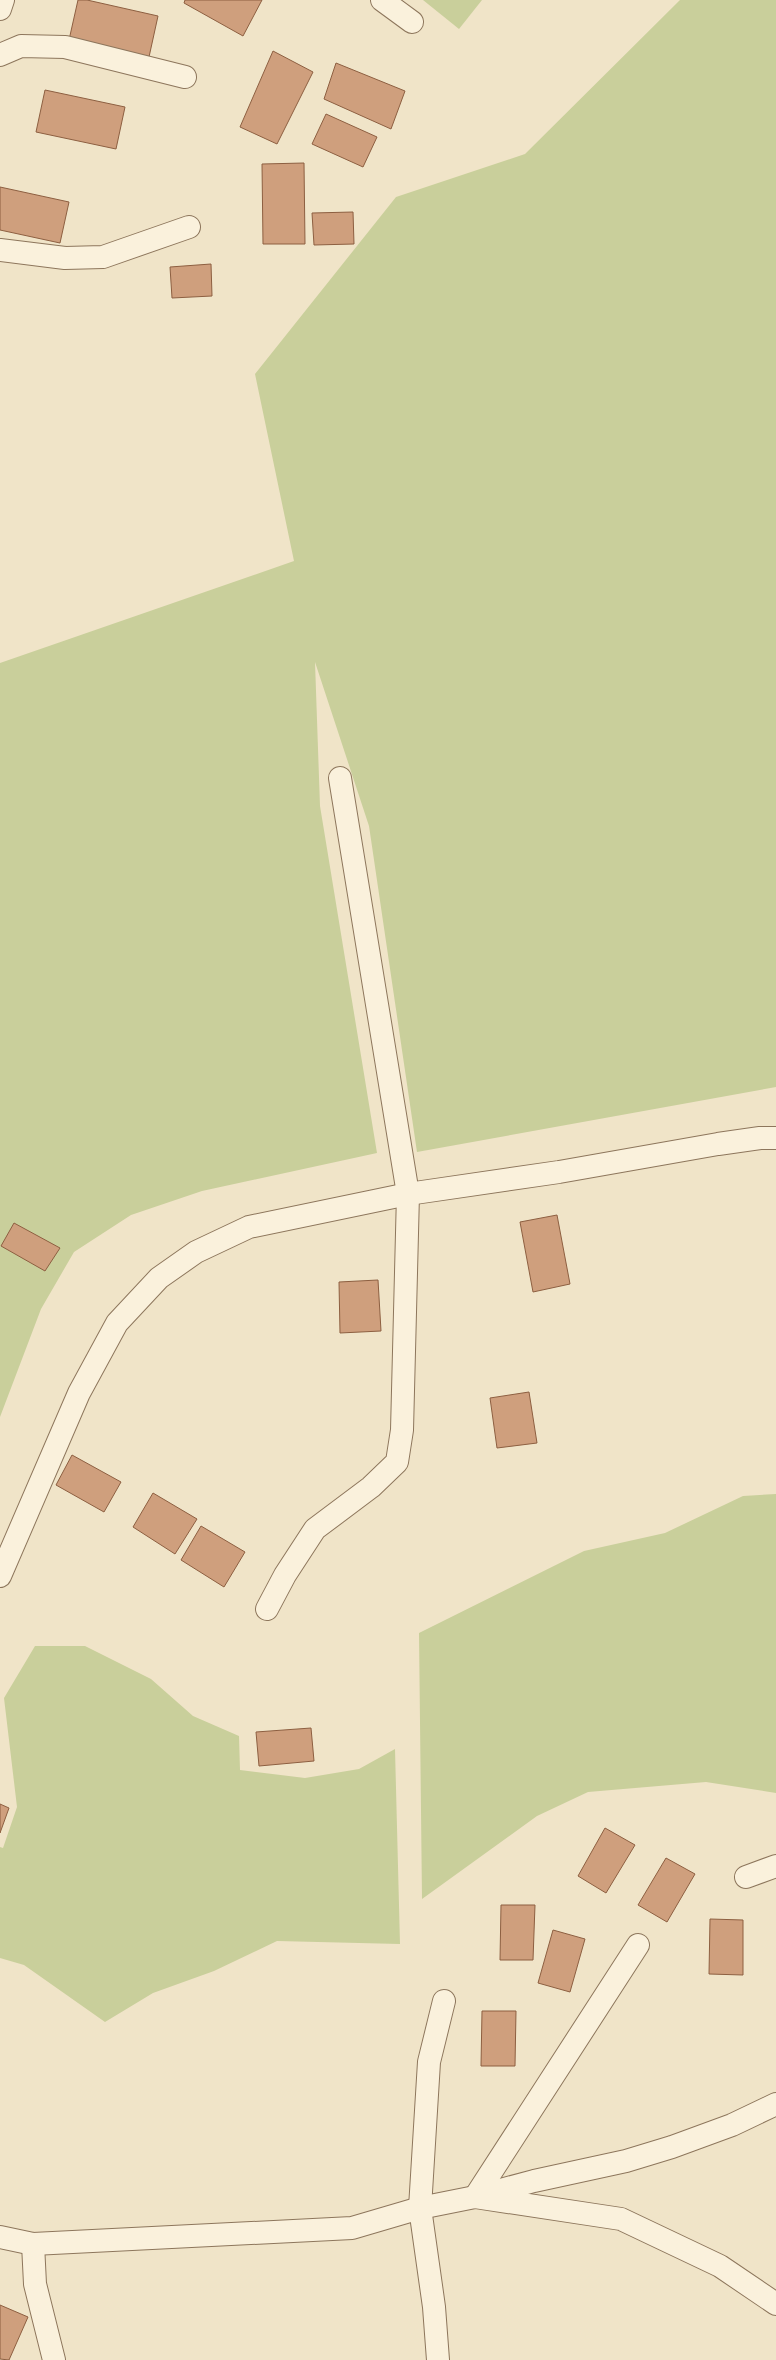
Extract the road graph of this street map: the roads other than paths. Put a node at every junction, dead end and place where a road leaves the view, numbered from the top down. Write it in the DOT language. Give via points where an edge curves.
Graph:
graph roads {
  1 [pos="3,0"];
  2 [pos="382,0"];
  3 [pos="0,9"];
  4 [pos="412,22"];
  5 [pos="0,55"];
  6 [pos="185,77"];
  7 [pos="189,227"];
  8 [pos="0,250"];
  9 [pos="340,778"];
  10 [pos="776,1138"];
  11 [pos="408,1194"];
  12 [pos="0,1576"];
  13 [pos="267,1609"];
  14 [pos="776,1866"];
  15 [pos="746,1877"];
  16 [pos="638,1945"];
  17 [pos="444,2000"];
  18 [pos="776,2104"];
  19 [pos="475,2197"];
  20 [pos="420,2208"];
  21 [pos="0,2236"];
  22 [pos="33,2244"];
  23 [pos="776,2304"];
  24 [pos="54,2360"];
  25 [pos="438,2360"];
  1 -- 3 [label="street"];
  2 -- 4 [label="street"];
  5 -- 6 [label="street" via="20,46 65,47"];
  7 -- 8 [label="street" via="103,257 65,258"];
  9 -- 11 [label="street"];
  10 -- 11 [label="street" via="718,1144 559,1172"];
  11 -- 12 [label="street" via="249,1227 196,1252 159,1278 117,1323 79,1393"];
  11 -- 13 [label="street" via="402,1430 397,1462 371,1487 315,1530"];
  14 -- 15 [label="street"];
  16 -- 19 [label="street"];
  17 -- 20 [label="street" via="429,2062"];
  18 -- 19 [label="street" via="732,2125 672,2147 626,2161 534,2180"];
  19 -- 20 [label="street"];
  19 -- 23 [label="street" via="621,2219 720,2266"];
  20 -- 22 [label="street" via="352,2228"];
  20 -- 25 [label="street" via="434,2307"];
  21 -- 22 [label="street"];
  22 -- 24 [label="street" via="35,2284"];
}
